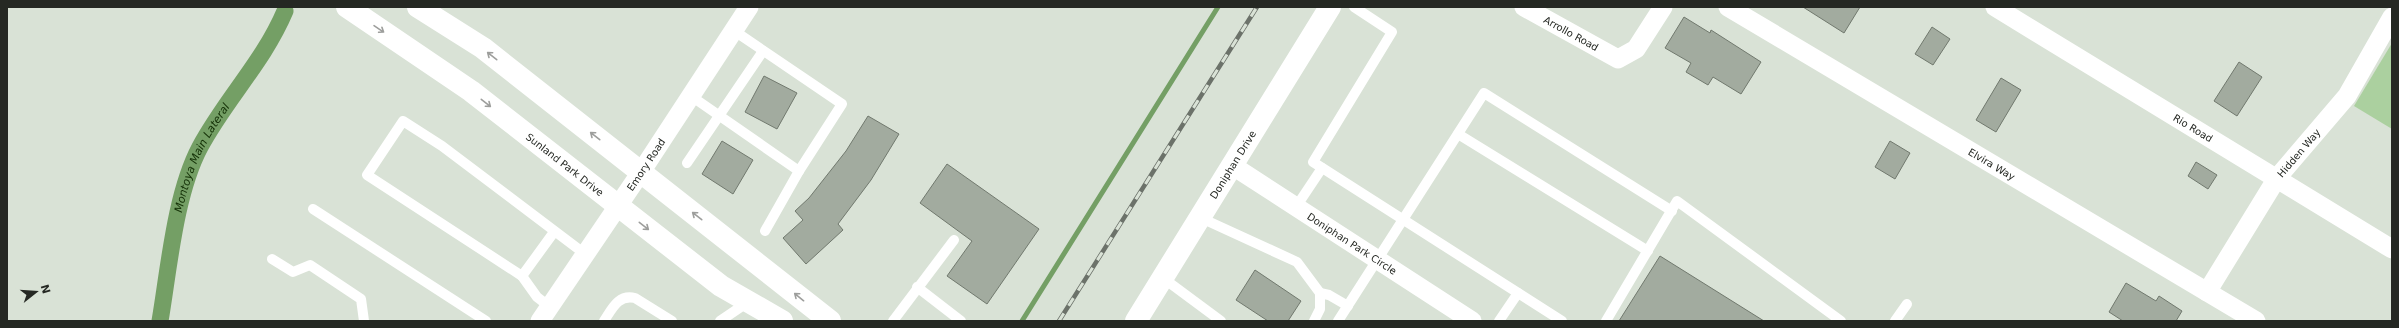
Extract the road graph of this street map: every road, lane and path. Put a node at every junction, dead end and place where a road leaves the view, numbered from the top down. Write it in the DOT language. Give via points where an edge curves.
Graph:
graph roads {
  1 [pos="347,7"];
  2 [pos="418,7"];
  3 [pos="749,7"];
  4 [pos="1330,7"];
  5 [pos="1354,7"];
  6 [pos="1524,7"];
  7 [pos="1663,7"];
  8 [pos="1728,7"];
  9 [pos="1995,7"];
  10 [pos="2378,7"];
  11 [pos="2392,16"];
  12 [pos="733,30"];
  13 [pos="763,50"];
  14 [pos="691,96"];
  15 [pos="718,116"];
  16 [pos="1458,134"];
  17 [pos="687,163"];
  18 [pos="1233,166"];
  19 [pos="1322,168"];
  20 [pos="800,171"];
  21 [pos="641,172"];
  22 [pos="2277,178"];
  23 [pos="618,206"];
  24 [pos="1296,207"];
  25 [pos="313,209"];
  26 [pos="1672,211"];
  27 [pos="1201,218"];
  28 [pos="1402,220"];
  29 [pos="766,231"];
  30 [pos="554,232"];
  31 [pos="954,240"];
  32 [pos="2392,249"];
  33 [pos="1648,251"];
  34 [pos="585,254"];
  35 [pos="272,259"];
  36 [pos="1377,259"];
  37 [pos="522,276"];
  38 [pos="1163,278"];
  39 [pos="917,287"];
  40 [pos="2207,292"];
  41 [pos="1320,293"];
  42 [pos="1518,293"];
  43 [pos="1907,304"];
  44 [pos="1348,306"];
  45 [pos="747,310"];
  46 [pos="545,314"];
  47 [pos="1140,319"];
  48 [pos="364,321"];
  49 [pos="486,321"];
  50 [pos="604,321"];
  51 [pos="672,321"];
  52 [pos="720,321"];
  53 [pos="782,321"];
  54 [pos="830,321"];
  55 [pos="893,321"];
  56 [pos="961,321"];
  57 [pos="1221,321"];
  58 [pos="1314,321"];
  59 [pos="1338,321"];
  60 [pos="1472,321"];
  61 [pos="1499,321"];
  62 [pos="1562,321"];
  63 [pos="1606,321"];
  64 [pos="1841,321"];
  65 [pos="1895,321"];
  66 [pos="2256,321"];
  1 -- 23 [label="main road, Sunland Park Drive, one-way" via="471,91"];
  21 -- 2 [label="main road, one-way" via="483,48"];
  3 -- 12 [label="street, Emory Road"];
  4 -- 18 [label="main road, Doniphan Drive"];
  5 -- 19 [label="lane" via="1392,32 1313,162"];
  6 -- 7 [label="street, Arrollo Road" via="1618,59 1636,48"];
  8 -- 40 [label="street, Elvira Way"];
  9 -- 22 [label="street, Rio Road"];
  10 -- 11 [label="street"];
  11 -- 22 [label="street, Hidden Way" via="2347,96"];
  12 -- 13 [label="lane"];
  12 -- 14 [label="street, Emory Road"];
  13 -- 15 [label="lane"];
  13 -- 20 [label="lane" via="842,104"];
  14 -- 15 [label="lane"];
  14 -- 21 [label="street, Emory Road"];
  15 -- 17 [label="lane"];
  15 -- 20 [label="lane"];
  16 -- 26 [label="lane" via="1484,93"];
  16 -- 28 [label="lane"];
  16 -- 33 [label="lane"];
  18 -- 24 [label="street, Doniphan Park Circle"];
  18 -- 27 [label="main road, Doniphan Drive"];
  19 -- 24 [label="lane"];
  19 -- 28 [label="lane"];
  20 -- 29 [label="lane"];
  21 -- 23 [label="street, Emory Road"];
  54 -- 21 [label="main road, one-way"];
  22 -- 32 [label="street, Rio Road"];
  22 -- 40 [label="street, Hidden Way"];
  23 -- 34 [label="street, Emory Road"];
  23 -- 45 [label="main road, Sunland Park Drive, one-way" via="721,286"];
  24 -- 36 [label="street, Doniphan Park Circle"];
  25 -- 49 [label="lane"];
  26 -- 33 [label="lane"];
  26 -- 64 [label="lane" via="1677,201"];
  27 -- 38 [label="main road, Doniphan Drive"];
  27 -- 41 [label="lane" via="1296,262"];
  28 -- 36 [label="lane"];
  28 -- 42 [label="lane"];
  30 -- 34 [label="lane"];
  30 -- 37 [label="lane"];
  30 -- 37 [label="lane" via="448,151 403,121 367,175"];
  31 -- 39 [label="lane"];
  33 -- 63 [label="lane"];
  34 -- 46 [label="street, Emory Road"];
  35 -- 48 [label="lane" via="293,272 310,265 361,299"];
  36 -- 44 [label="lane"];
  36 -- 60 [label="street, Doniphan Park Circle"];
  37 -- 46 [label="lane"];
  38 -- 47 [label="main road, Doniphan Drive"];
  38 -- 57 [label="lane"];
  39 -- 55 [label="lane"];
  39 -- 56 [label="lane"];
  40 -- 66 [label="street, Elvira Way"];
  41 -- 44 [label="lane"];
  41 -- 58 [label="lane" via="1320,309"];
  42 -- 61 [label="lane"];
  42 -- 62 [label="lane"];
  43 -- 65 [label="lane"];
  44 -- 59 [label="lane"];
  45 -- 52 [label="lane"];
  45 -- 53 [label="main road"];
  50 -- 51 [label="lane" via="619,299 628,296"];
}
